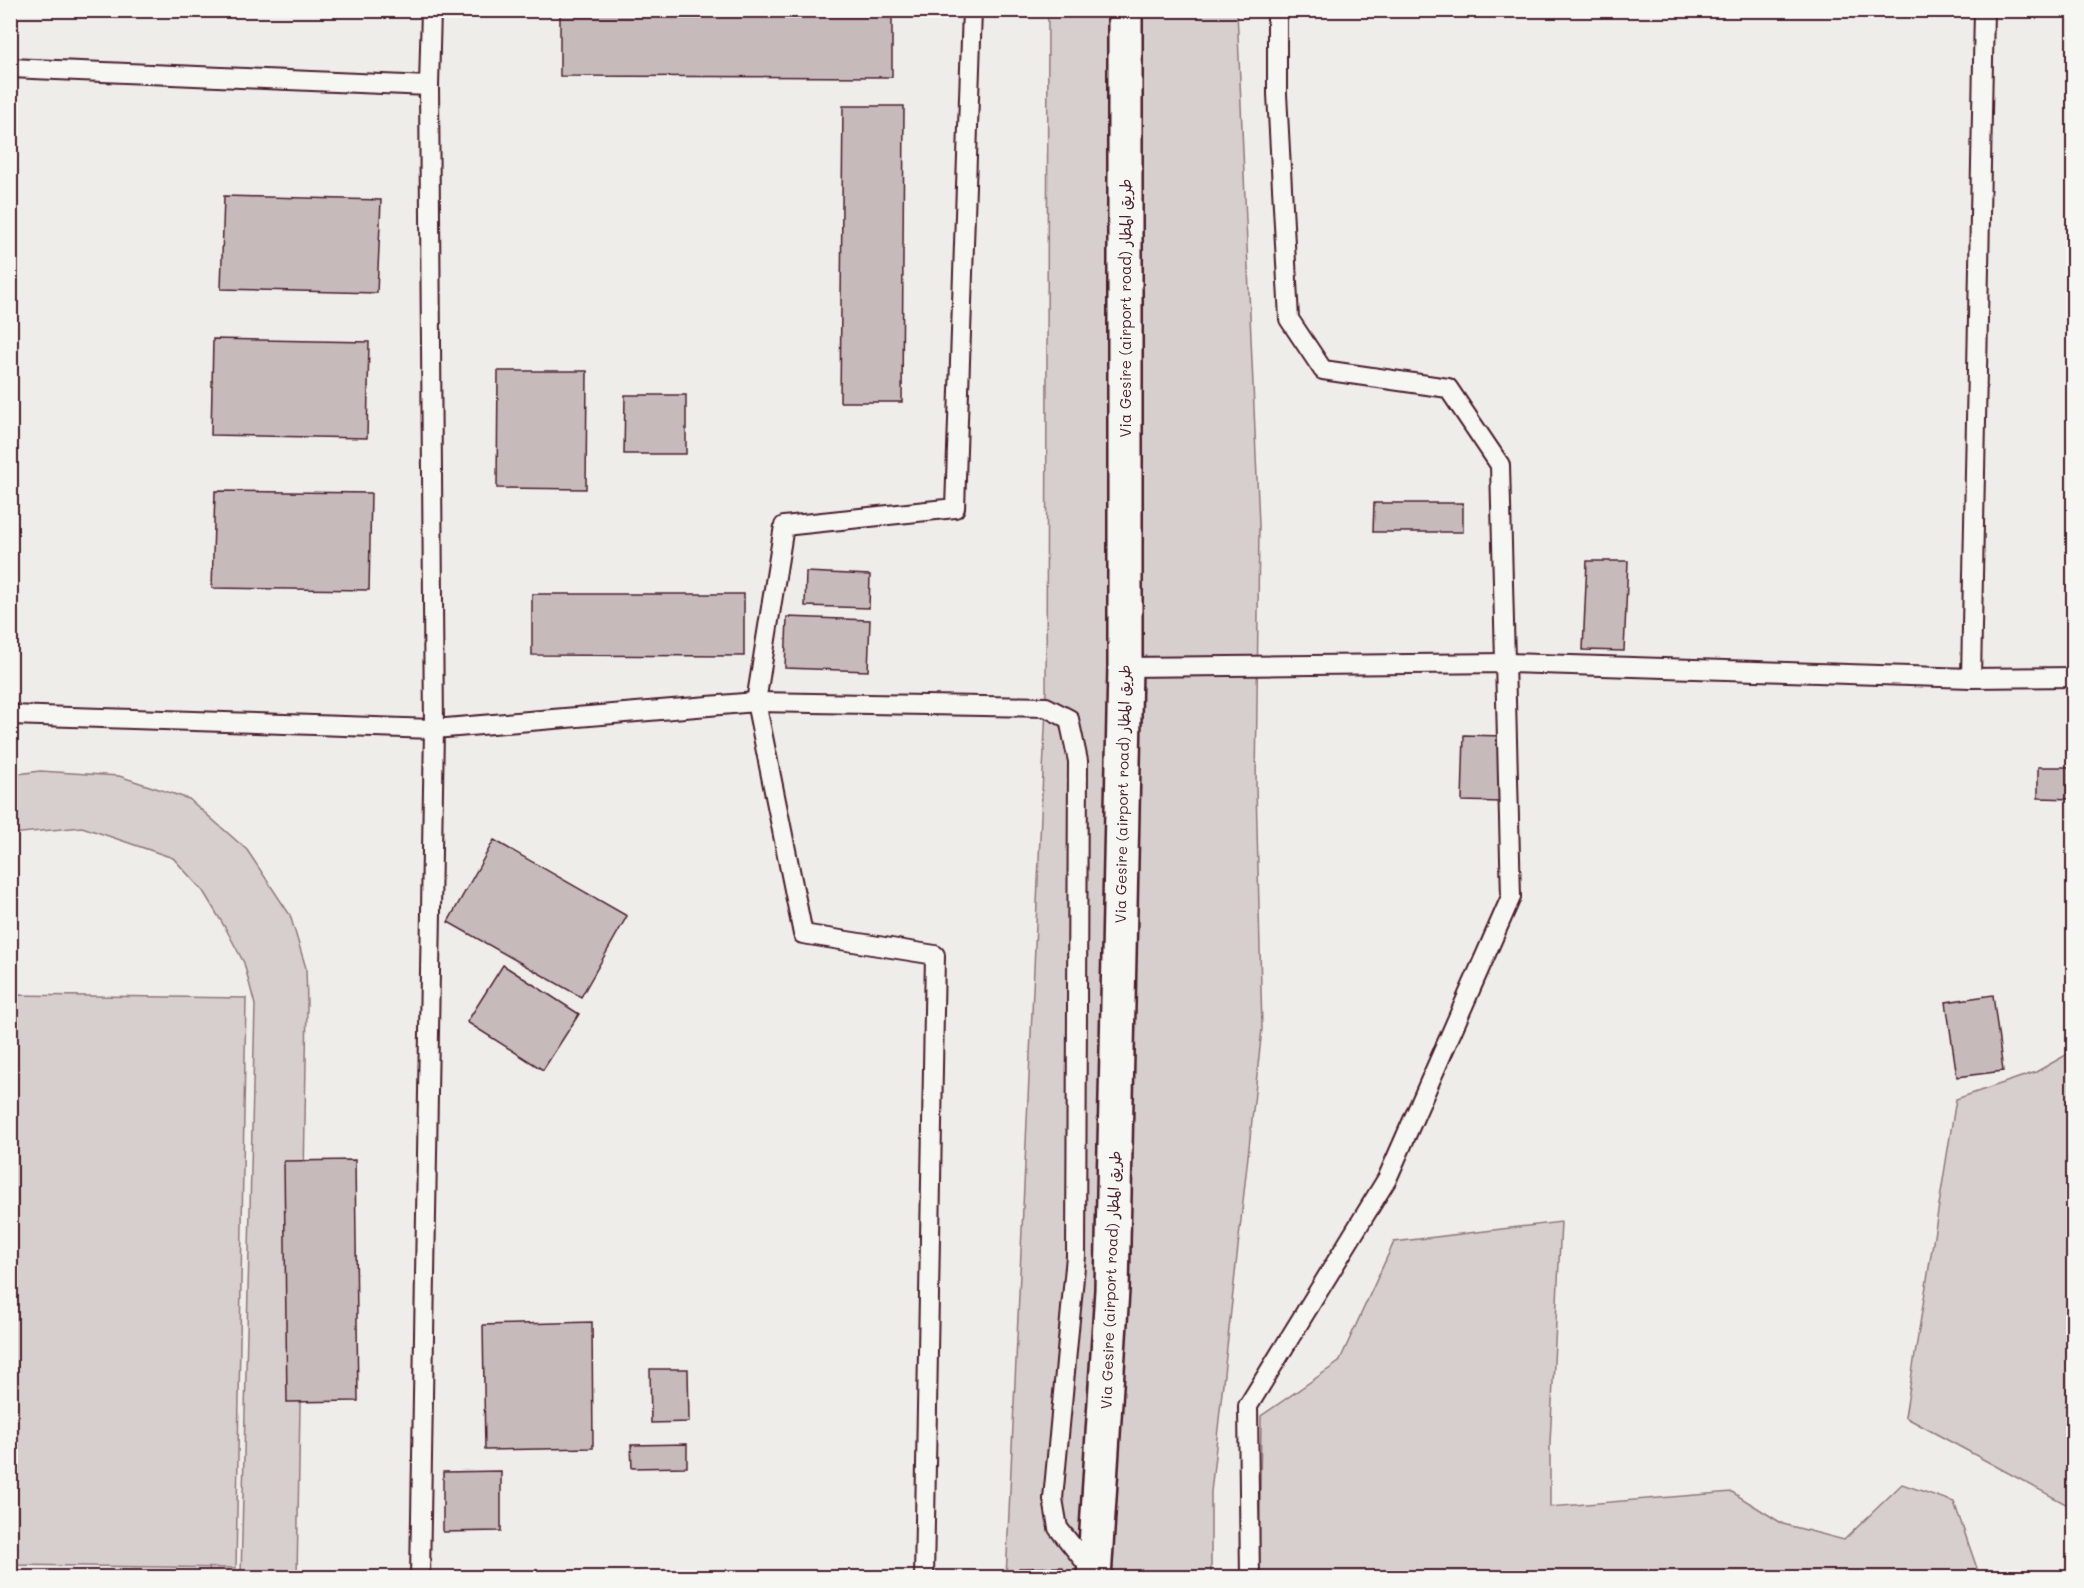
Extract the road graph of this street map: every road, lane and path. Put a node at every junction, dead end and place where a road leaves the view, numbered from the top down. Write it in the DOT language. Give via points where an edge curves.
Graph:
graph roads {
  1 [pos="432,10"];
  2 [pos="972,10"];
  3 [pos="1125,10"];
  4 [pos="1277,10"];
  5 [pos="1984,10"];
  6 [pos="10,68"];
  7 [pos="429,86"];
  8 [pos="1507,663"];
  9 [pos="1125,667"];
  10 [pos="2073,677"];
  11 [pos="1971,678"];
  12 [pos="756,702"];
  13 [pos="10,715"];
  14 [pos="434,729"];
  15 [pos="1094,1575"];
  16 [pos="420,1578"];
  17 [pos="924,1578"];
  18 [pos="1250,1578"];
  1 -- 7 [label="lane"];
  2 -- 12 [label="lane" via="955,508 784,526"];
  3 -- 9 [label="main road, Via Gesire (airport road) طريق المطار"];
  4 -- 8 [label="lane" via="1277,94 1289,319 1323,370 1448,388 1500,465"];
  5 -- 11 [label="lane"];
  6 -- 7 [label="lane"];
  7 -- 14 [label="lane"];
  8 -- 9 [label="lane"];
  8 -- 11 [label="lane"];
  8 -- 18 [label="lane" via="1511,897 1387,1179 1248,1406"];
  9 -- 15 [label="main road, Via Gesire (airport road) طريق المطار" via="1112,1290"];
  10 -- 11 [label="lane"];
  12 -- 14 [label="lane"];
  12 -- 15 [label="lane" via="1046,707 1070,719 1078,761 1076,1256 1053,1499 1058,1528"];
  12 -- 17 [label="lane" via="803,934 935,955"];
  13 -- 14 [label="lane"];
  14 -- 16 [label="lane"];
}
